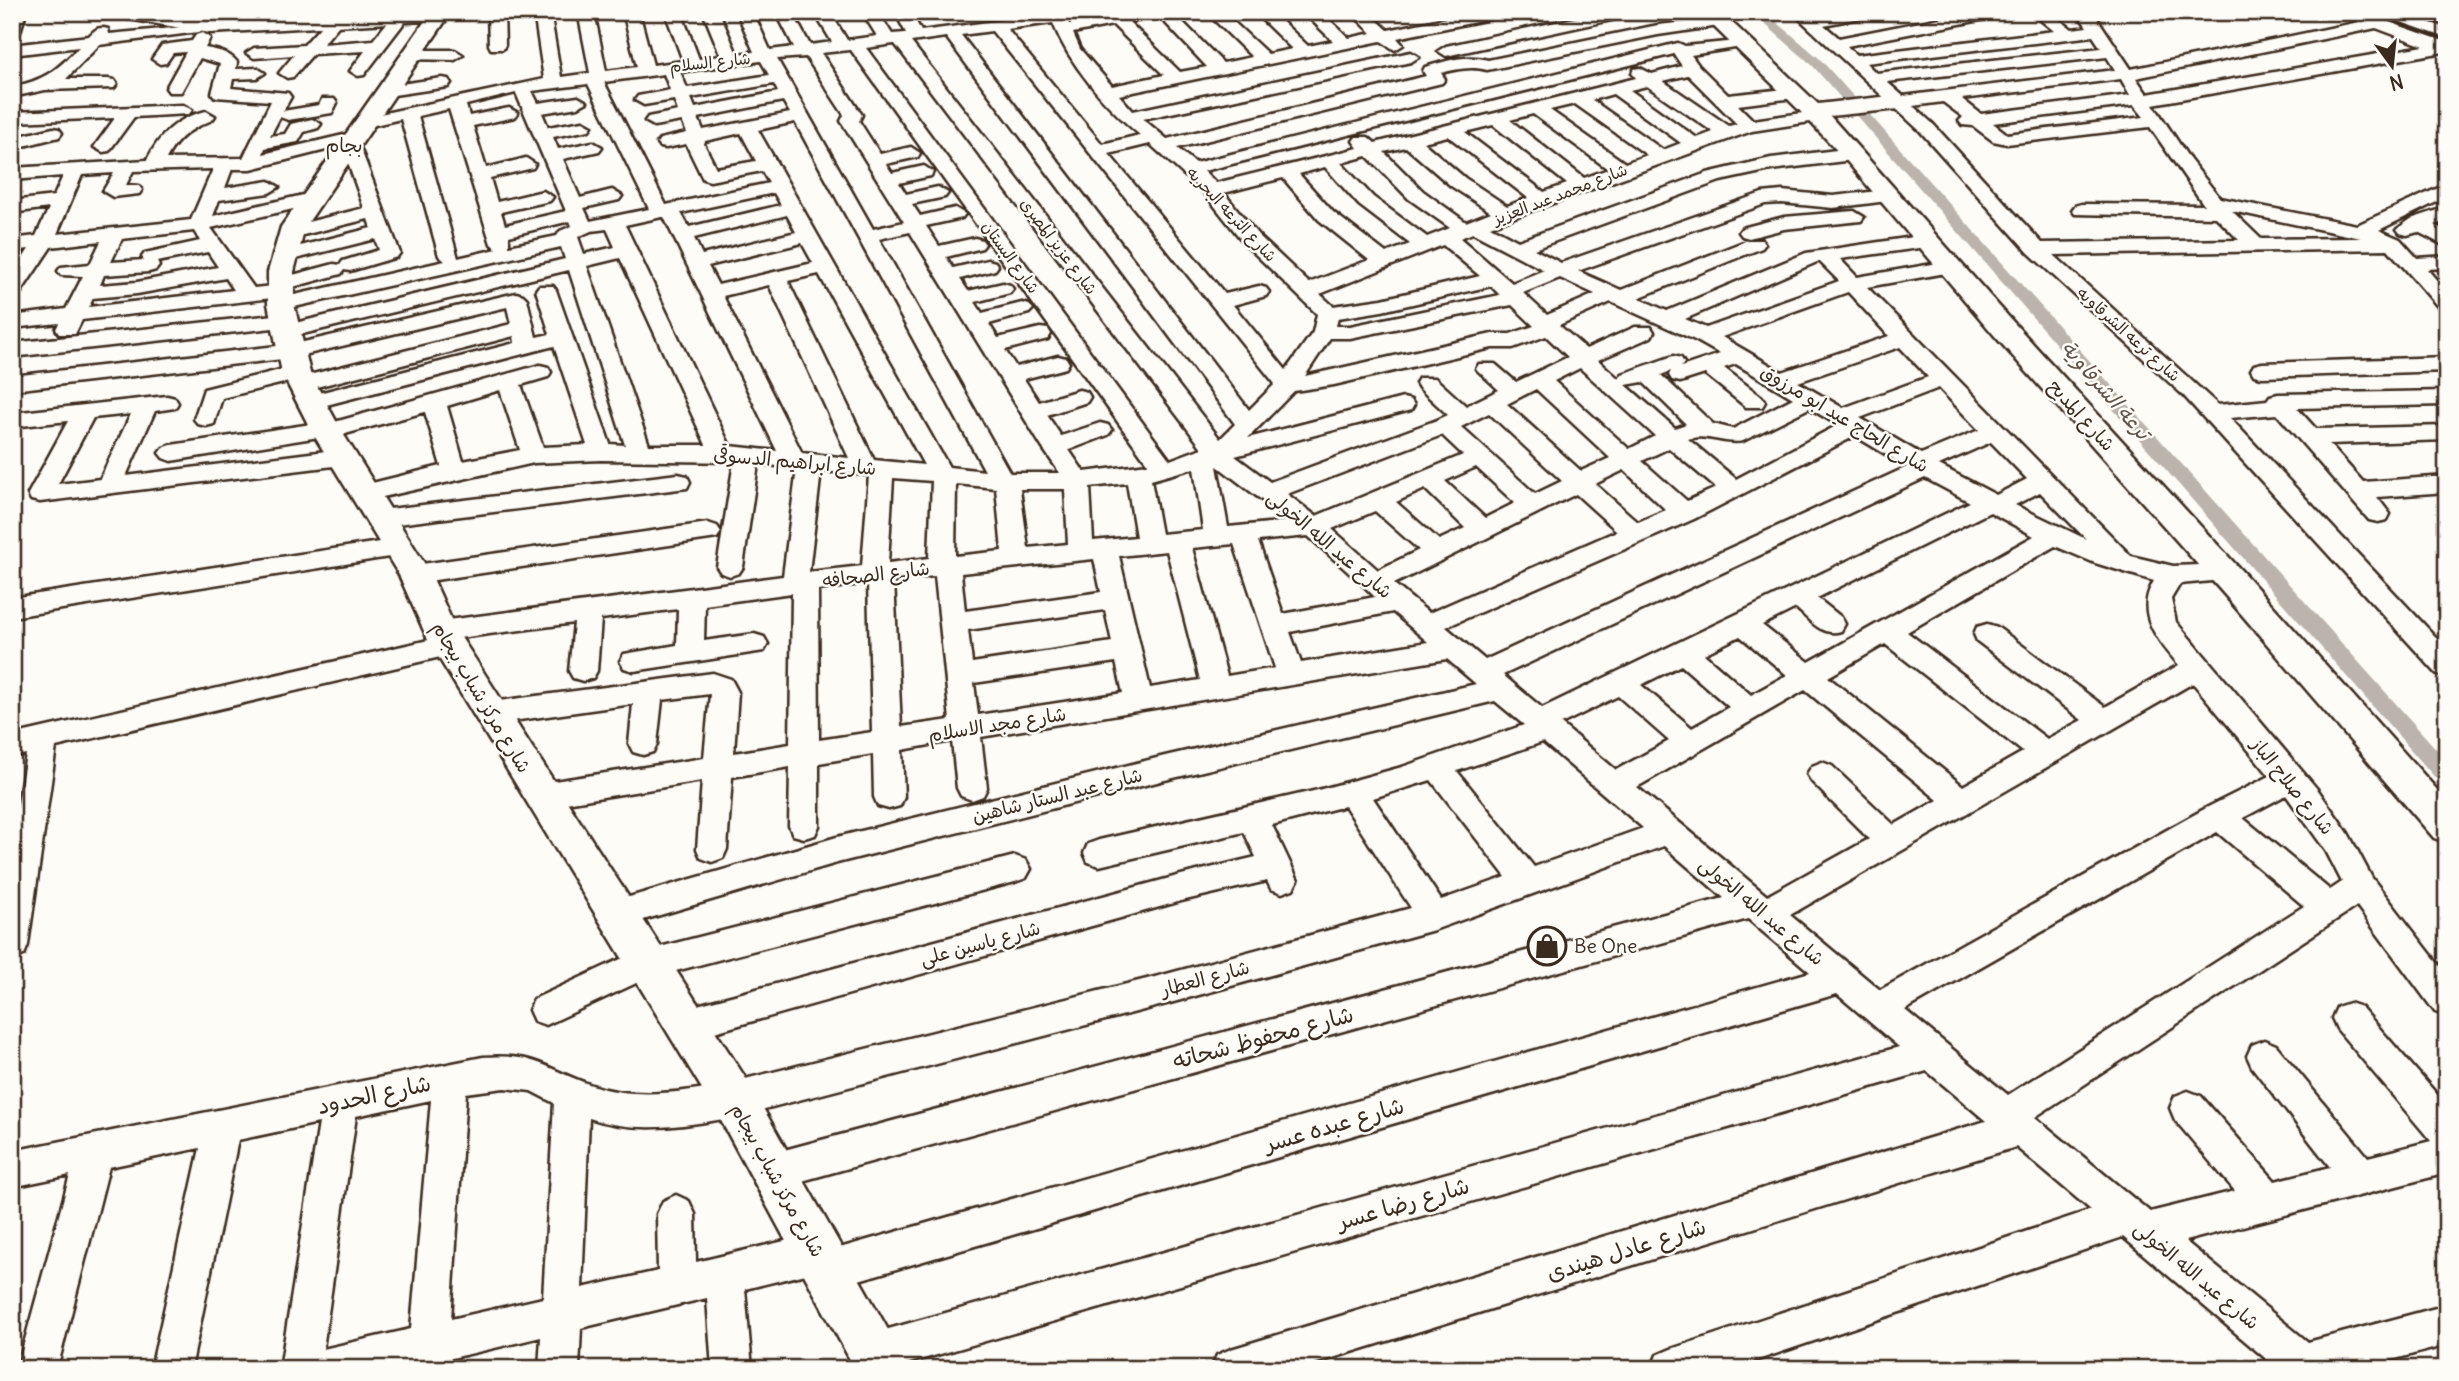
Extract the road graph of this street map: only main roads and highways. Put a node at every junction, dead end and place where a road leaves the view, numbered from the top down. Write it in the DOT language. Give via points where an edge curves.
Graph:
graph roads {
  1 [pos="2429,12"];
  2 [pos="125,13"];
  3 [pos="456,13"];
  4 [pos="323,16"];
  5 [pos="1714,17"];
  6 [pos="2447,18"];
  7 [pos="220,21"];
  8 [pos="1893,102"];
  9 [pos="1813,107"];
  10 [pos="2447,827"];
  11 [pos="878,1361"];
  1 -- 6 [label="highway"];
  2 -- 7 [label="main road"];
  3 -- 4 [label="main road"];
  3 -- 11 [label="main road, شارع مركز شباب بيجام" via="403,73 312,199 296,347 444,638 734,1100"];
  4 -- 7 [label="main road"];
  5 -- 9 [label="main road, شارع المديح"];
  8 -- 9 [label="main road"];
  9 -- 10 [label="main road, شارع المديح" via="1926,241"];
}
